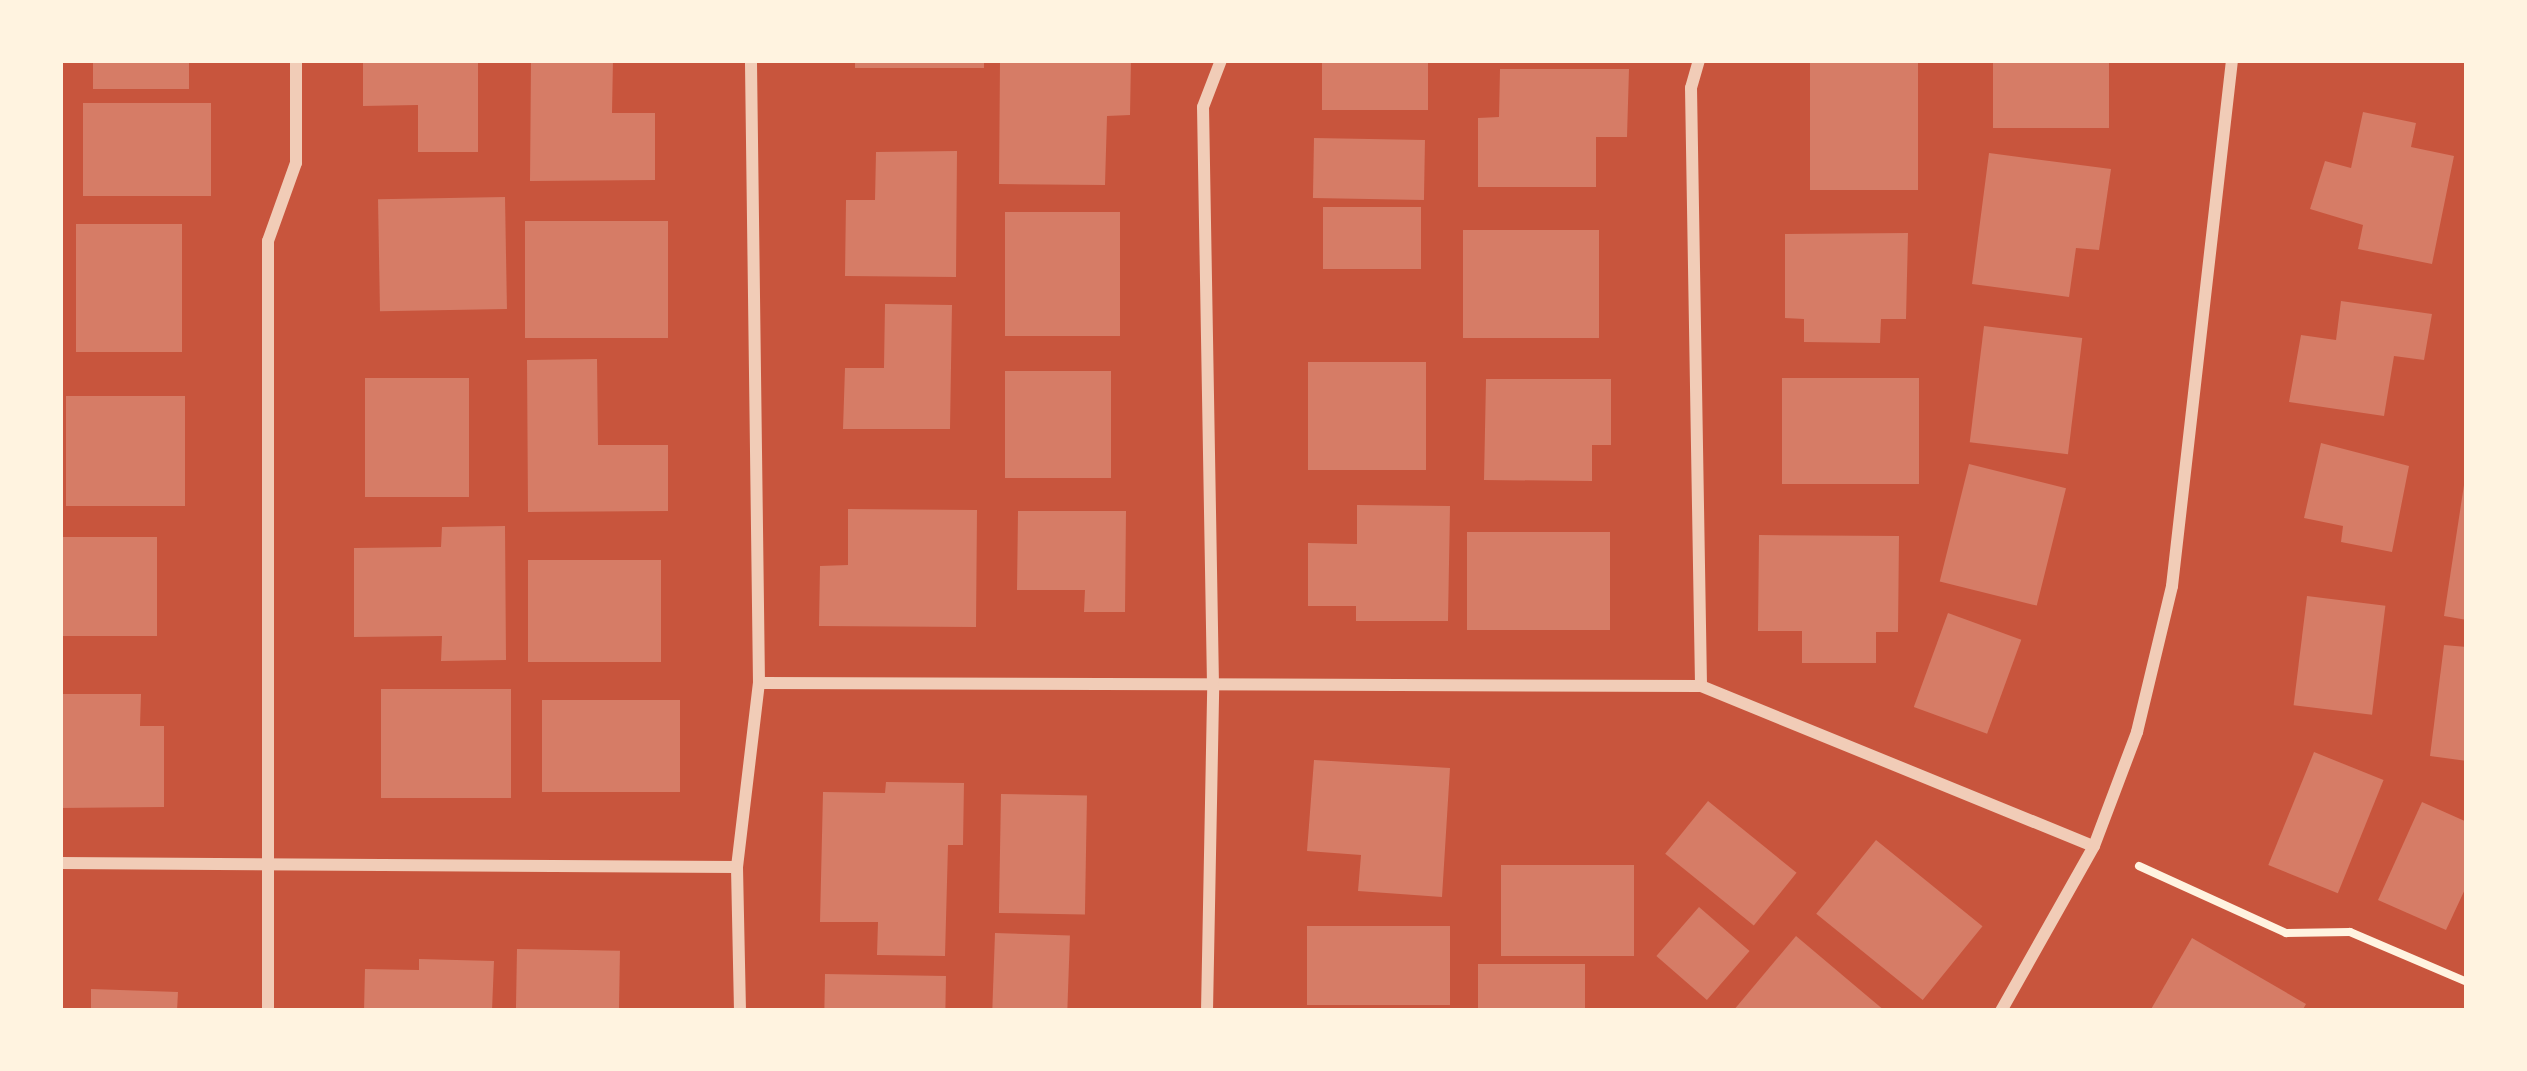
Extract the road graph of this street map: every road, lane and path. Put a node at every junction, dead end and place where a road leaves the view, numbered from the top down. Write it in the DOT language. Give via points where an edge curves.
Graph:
graph roads {
  1 [pos="296,60"];
  2 [pos="751,60"];
  3 [pos="1221,60"];
  4 [pos="1700,60"];
  5 [pos="2232,60"];
  6 [pos="759,683"];
  7 [pos="1213,685"];
  8 [pos="1701,686"];
  9 [pos="2094,846"];
  10 [pos="267,860"];
  11 [pos="60,863"];
  12 [pos="737,867"];
  13 [pos="2467,982"];
  14 [pos="268,1011"];
  15 [pos="740,1011"];
  16 [pos="1207,1011"];
  17 [pos="2001,1011"];
  1 -- 10 [label="street" via="296,163 268,241"];
  2 -- 6 [label="street"];
  3 -- 7 [label="street" via="1203,107"];
  4 -- 8 [label="street" via="1691,88"];
  5 -- 9 [label="street" via="2172,586 2137,732"];
  6 -- 7 [label="street"];
  6 -- 12 [label="street"];
  7 -- 8 [label="street"];
  7 -- 16 [label="street"];
  8 -- 9 [label="street"];
  9 -- 13 [label="path" via="2286,933 2350,932"];
  9 -- 17 [label="street"];
  10 -- 11 [label="street"];
  10 -- 12 [label="street"];
  10 -- 14 [label="street"];
  12 -- 15 [label="street"];
}
